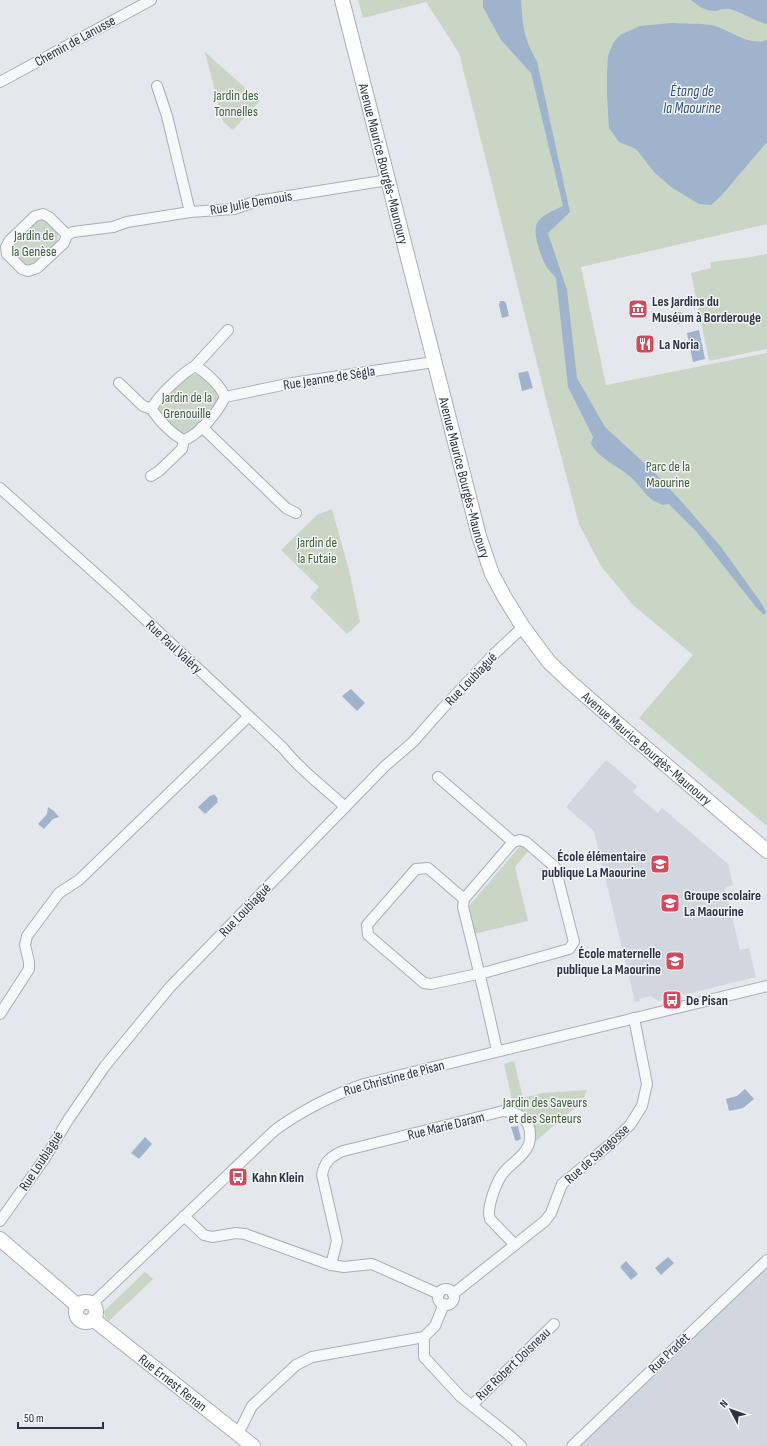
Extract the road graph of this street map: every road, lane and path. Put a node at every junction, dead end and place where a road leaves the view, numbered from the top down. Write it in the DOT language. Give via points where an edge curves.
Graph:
graph roads {
  1 [pos="151,0"];
  2 [pos="342,0"];
  3 [pos="0,82"];
  4 [pos="156,86"];
  5 [pos="388,180"];
  6 [pos="190,212"];
  7 [pos="67,235"];
  8 [pos="228,330"];
  9 [pos="434,362"];
  10 [pos="195,366"];
  11 [pos="119,383"];
  12 [pos="225,398"];
  13 [pos="152,409"];
  14 [pos="202,427"];
  15 [pos="184,440"];
  16 [pos="151,476"];
  17 [pos="0,488"];
  18 [pos="296,513"];
  19 [pos="523,627"];
  20 [pos="248,717"];
  21 [pos="438,777"];
  22 [pos="345,807"];
  23 [pos="517,841"];
  24 [pos="767,851"];
  25 [pos="464,899"];
  26 [pos="479,973"];
  27 [pos="767,986"];
  28 [pos="0,1014"];
  29 [pos="634,1018"];
  30 [pos="497,1051"];
  31 [pos="184,1216"];
  32 [pos="0,1221"];
  33 [pos="0,1239"];
  34 [pos="515,1245"];
  35 [pos="767,1260"];
  36 [pos="331,1265"];
  37 [pos="439,1294"];
  38 [pos="453,1294"];
  39 [pos="444,1304"];
  40 [pos="85,1305"];
  41 [pos="554,1324"];
  42 [pos="424,1337"];
  43 [pos="472,1405"];
  44 [pos="237,1433"];
  45 [pos="253,1446"];
  46 [pos="521,1446"];
  47 [pos="572,1446"];
  1 -- 3 [label="street, Chemin de Lanusse"];
  2 -- 5 [label="street, Avenue Maurice Bourgès-Maunoury"];
  4 -- 6 [label="street" via="167,116"];
  5 -- 6 [label="street, Rue Julie Demouis" via="257,201 234,209"];
  5 -- 9 [label="street, Avenue Maurice Bourgès-Maunoury"];
  6 -- 7 [label="street, Rue Julie Demouis"];
  7 -- 7 [label="street" via="43,214 35,216 10,240 6,247 7,254 22,269 28,271 37,268 64,243"];
  8 -- 10 [label="street"];
  9 -- 12 [label="street, Rue Jeanne de Ségla" via="292,383"];
  9 -- 19 [label="street, Avenue Maurice Bourgès-Maunoury" via="482,546 492,574"];
  10 -- 12 [label="street" via="222,391"];
  10 -- 13 [label="street" via="187,370 154,403"];
  11 -- 13 [label="street" via="143,406"];
  12 -- 14 [label="street"];
  13 -- 15 [label="street" via="155,415"];
  14 -- 15 [label="street"];
  14 -- 18 [label="street" via="286,508"];
  15 -- 16 [label="street" via="182,449 159,472"];
  17 -- 20 [label="street, Rue Paul Valéry" via="116,592"];
  19 -- 22 [label="street, Rue Loubiagué" via="448,702 413,742"];
  19 -- 24 [label="street, Avenue Maurice Bourgès-Maunoury" via="549,662 568,681"];
  20 -- 22 [label="street, Rue Paul Valéry" via="283,748 309,777"];
  20 -- 28 [label="street" via="79,880 59,893 27,936 25,945 28,970"];
  21 -- 23 [label="street"];
  22 -- 32 [label="street, Rue Loubiagué" via="170,987 105,1066"];
  23 -- 25 [label="street"];
  23 -- 26 [label="street" via="526,842 555,867 574,942 569,949"];
  25 -- 26 [label="street" via="463,908"];
  25 -- 26 [label="street" via="428,868 416,869 367,925 368,935 424,983 431,984"];
  26 -- 30 [label="street"];
  27 -- 29 [label="street, Rue Christine de Pisan"];
  29 -- 30 [label="street, Rue Christine de Pisan"];
  29 -- 34 [label="street, Rue de Saragosse" via="647,1084 642,1106 630,1125 562,1184 551,1213"];
  30 -- 31 [label="street, Rue Christine de Pisan" via="364,1084 325,1099 275,1130"];
  31 -- 36 [label="street" via="204,1235 212,1237 245,1234"];
  31 -- 40 [label="street, Rue Christine de Pisan" via="92,1304"];
  33 -- 40 [label="street"];
  34 -- 36 [label="street, Rue Marie Daram" via="488,1214 499,1179 528,1146 530,1128 519,1115 503,1111 343,1151 329,1159 323,1166 322,1174 337,1241"];
  34 -- 38 [label="street, Rue de Saragosse"];
  35 -- 47 [label="street, Rue Pradet"];
  36 -- 37 [label="street" via="344,1267 372,1264"];
  37 -- 38 [label="street" via="446,1290"];
  37 -- 39 [label="street" via="439,1300"];
  38 -- 39 [label="street" via="451,1303"];
  39 -- 42 [label="street" via="435,1326"];
  40 -- 44 [label="street, Rue Ernest Renan" via="76,1312 80,1320 86,1322 93,1319"];
  41 -- 43 [label="street, Rue Robert Doisneau"];
  42 -- 43 [label="street, Rue Robert Doisneau" via="424,1357 460,1396"];
  42 -- 44 [label="street" via="312,1357 296,1364 252,1406"];
  43 -- 46 [label="street, Rue Robert Doisneau"];
  44 -- 45 [label="street, Rue Ernest Renan"];
}
